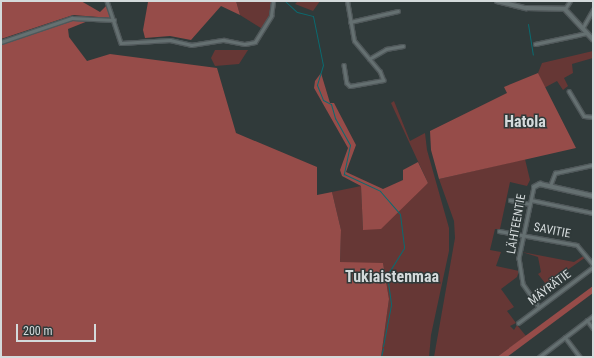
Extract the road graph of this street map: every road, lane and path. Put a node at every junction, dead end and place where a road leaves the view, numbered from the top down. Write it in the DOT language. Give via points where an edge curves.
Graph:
graph roads {
  1 [pos="107,1"];
  2 [pos="272,1"];
  3 [pos="347,1"];
  4 [pos="497,1"];
  5 [pos="570,1"];
  6 [pos="565,9"];
  7 [pos="593,10"];
  8 [pos="398,11"];
  9 [pos="114,20"];
  10 [pos="350,22"];
  11 [pos="583,27"];
  12 [pos="588,33"];
  13 [pos="593,39"];
  14 [pos="1,42"];
  15 [pos="535,44"];
  16 [pos="403,46"];
  17 [pos="369,60"];
  18 [pos="344,64"];
  19 [pos="569,91"];
  20 [pos="593,117"];
  21 [pos="593,165"];
  22 [pos="534,186"];
  23 [pos="550,186"];
  24 [pos="593,196"];
  25 [pos="510,200"];
  26 [pos="531,200"];
  27 [pos="530,204"];
  28 [pos="593,212"];
  29 [pos="499,231"];
  30 [pos="524,234"];
  31 [pos="593,264"];
  32 [pos="593,267"];
  33 [pos="539,307"];
  34 [pos="593,316"];
  35 [pos="587,320"];
  36 [pos="518,323"];
  37 [pos="593,328"];
  38 [pos="565,337"];
  39 [pos="543,356"];
  40 [pos="539,357"];
  41 [pos="580,357"];
  1 -- 9 [label="street"];
  2 -- 9 [label="street" via="271,16 266,26 255,42 249,44 224,40 191,45 170,40 121,43"];
  3 -- 10 [label="street"];
  4 -- 6 [label="street" via="526,8"];
  5 -- 6 [label="street"];
  6 -- 11 [label="street"];
  7 -- 11 [label="street"];
  8 -- 10 [label="street"];
  9 -- 14 [label="street" via="72,18"];
  10 -- 17 [label="street" via="355,43"];
  11 -- 12 [label="street"];
  12 -- 13 [label="street"];
  12 -- 15 [label="street"];
  16 -- 17 [label="street" via="386,49"];
  17 -- 18 [label="street" via="383,75 382,81 350,86 346,82"];
  19 -- 20 [label="street" via="584,116"];
  21 -- 23 [label="street" via="555,173"];
  22 -- 23 [label="street"];
  22 -- 26 [label="street, LÄHTEENTIE"];
  23 -- 24 [label="street"];
  25 -- 27 [label="street"];
  26 -- 27 [label="street, LÄHTEENTIE"];
  26 -- 28 [label="street"];
  27 -- 30 [label="street, LÄHTEENTIE"];
  29 -- 30 [label="street, SAVITIE"];
  30 -- 31 [label="street, SAVITIE" via="577,245"];
  30 -- 33 [label="street, LÄHTEENTIE" via="519,256 522,281"];
  32 -- 33 [label="street, MÄYRÄTIE"];
  33 -- 36 [label="street, MÄYRÄTIE"];
  34 -- 35 [label="street"];
  35 -- 37 [label="street"];
  35 -- 38 [label="street"];
  38 -- 39 [label="street"];
  38 -- 41 [label="street"];
  39 -- 40 [label="street"];
}
